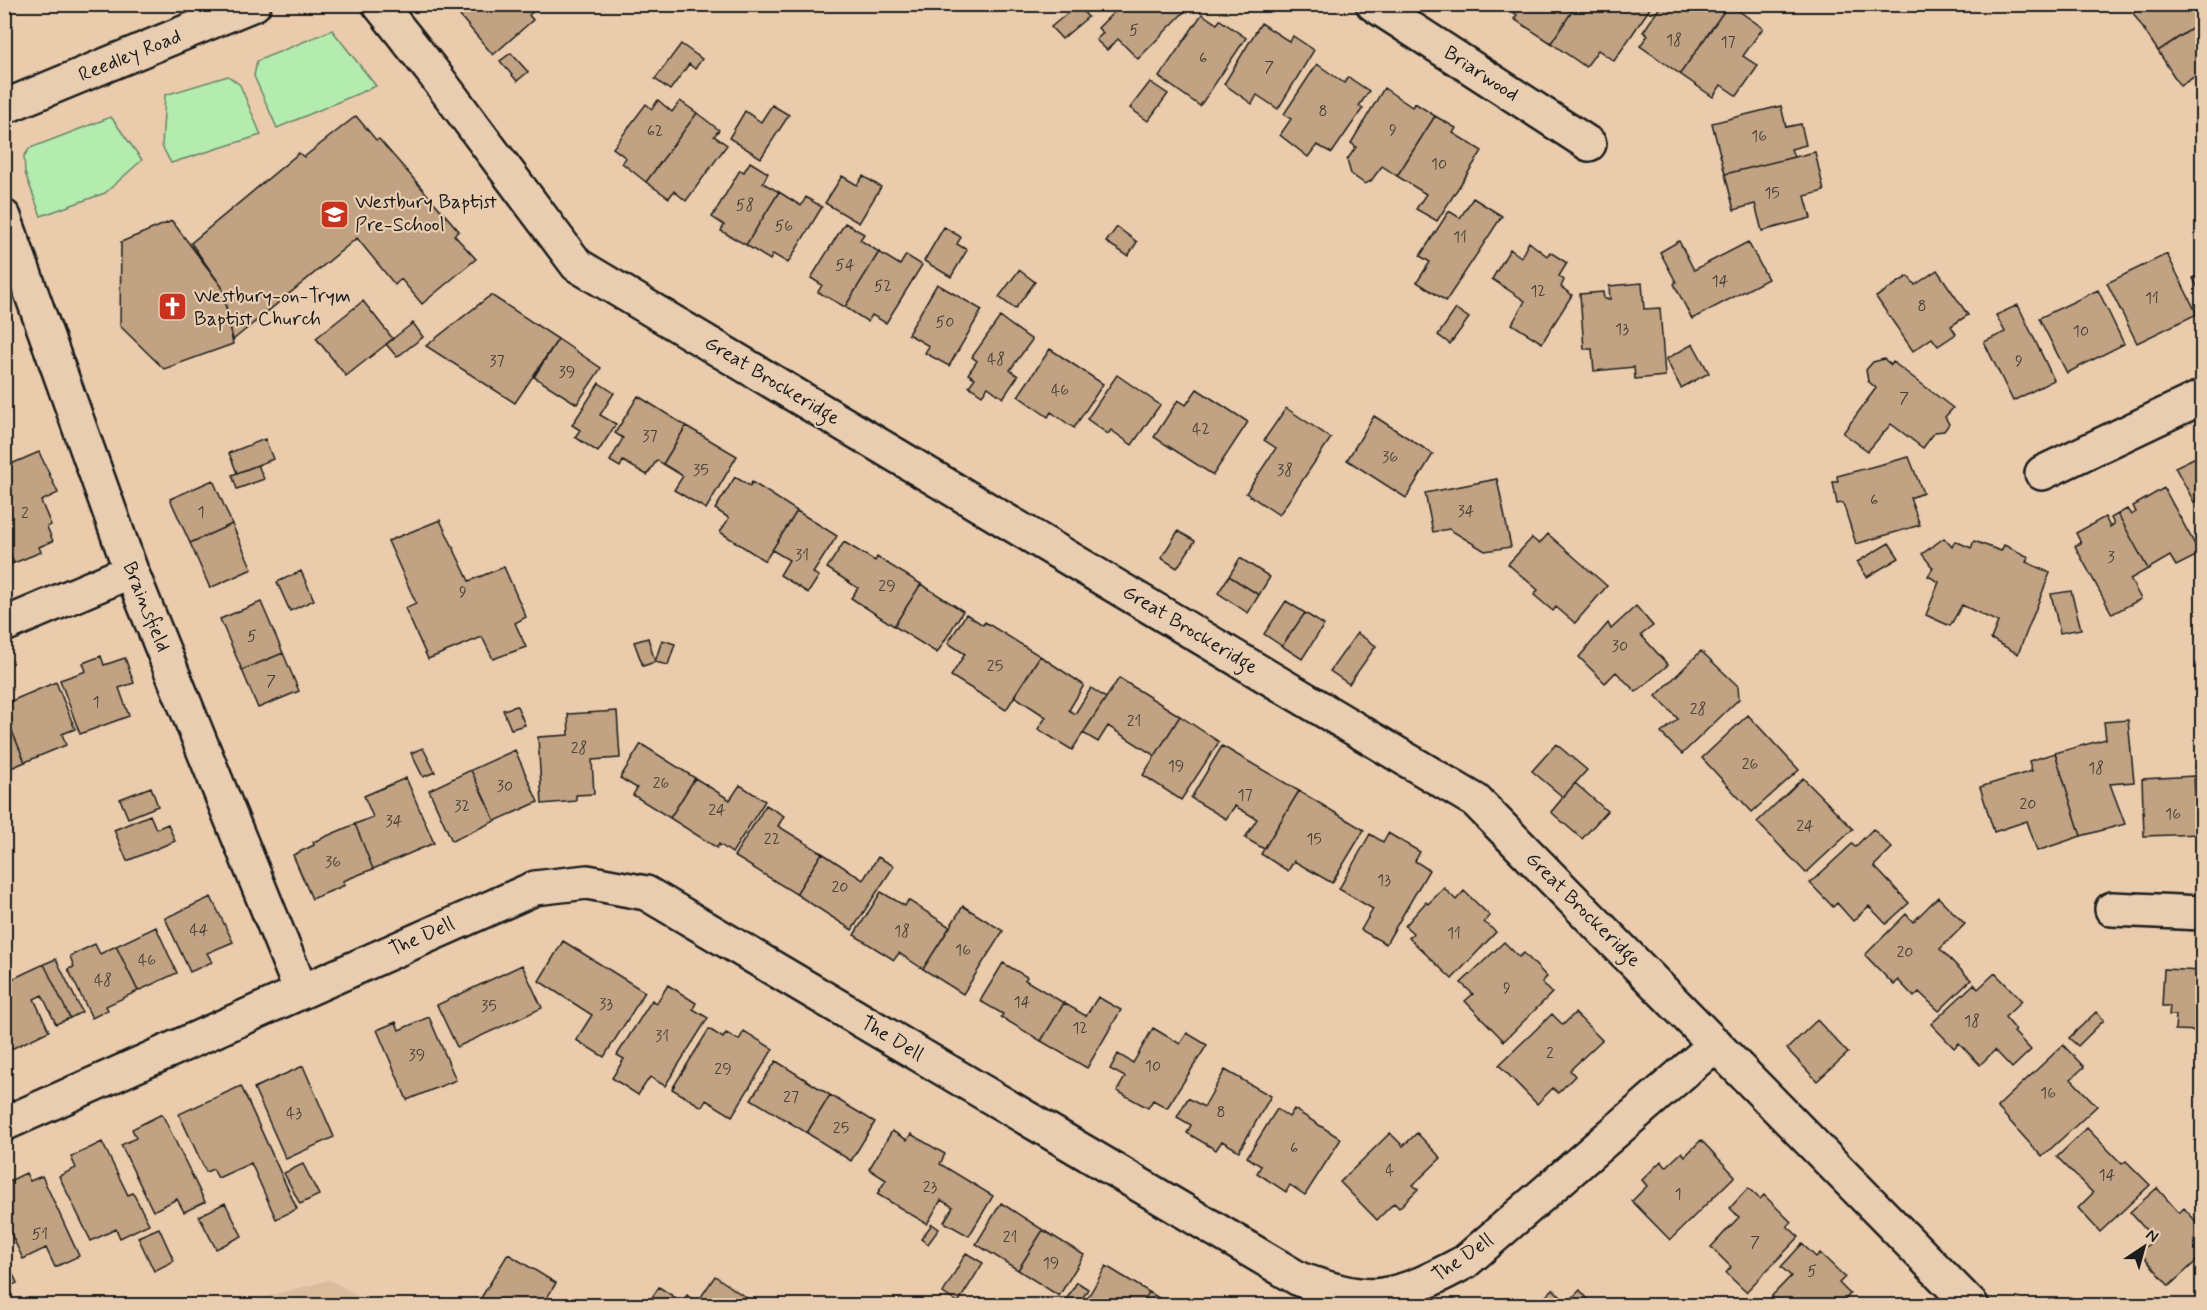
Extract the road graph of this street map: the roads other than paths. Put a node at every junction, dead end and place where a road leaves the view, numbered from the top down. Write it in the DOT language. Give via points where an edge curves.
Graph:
graph roads {
  1 [pos="255,4"];
  2 [pos="379,4"];
  3 [pos="1373,4"];
  4 [pos="4,107"];
  5 [pos="1588,144"];
  6 [pos="4,217"];
  7 [pos="2202,397"];
  8 [pos="2042,473"];
  9 [pos="131,572"];
  10 [pos="4,625"];
  11 [pos="2112,909"];
  12 [pos="2202,914"];
  13 [pos="301,991"];
  14 [pos="1716,1044"];
  15 [pos="4,1124"];
  16 [pos="1972,1305"];
  1 -- 4 [label="street, Reedley Road"];
  2 -- 14 [label="street, Great Brockeridge" via="577,265 1476,801"];
  3 -- 5 [label="street, Briarwood"];
  6 -- 9 [label="street, Brainsfield"];
  7 -- 8 [label="street"];
  9 -- 10 [label="street"];
  9 -- 13 [label="street, Brainsfield"];
  11 -- 12 [label="street"];
  13 -- 14 [label="street, The Dell" via="535,888 587,882 646,893 1299,1279 1342,1292 1380,1296 1426,1283 1465,1262"];
  13 -- 15 [label="street, The Dell"];
  14 -- 16 [label="street, Great Brockeridge"];
}
